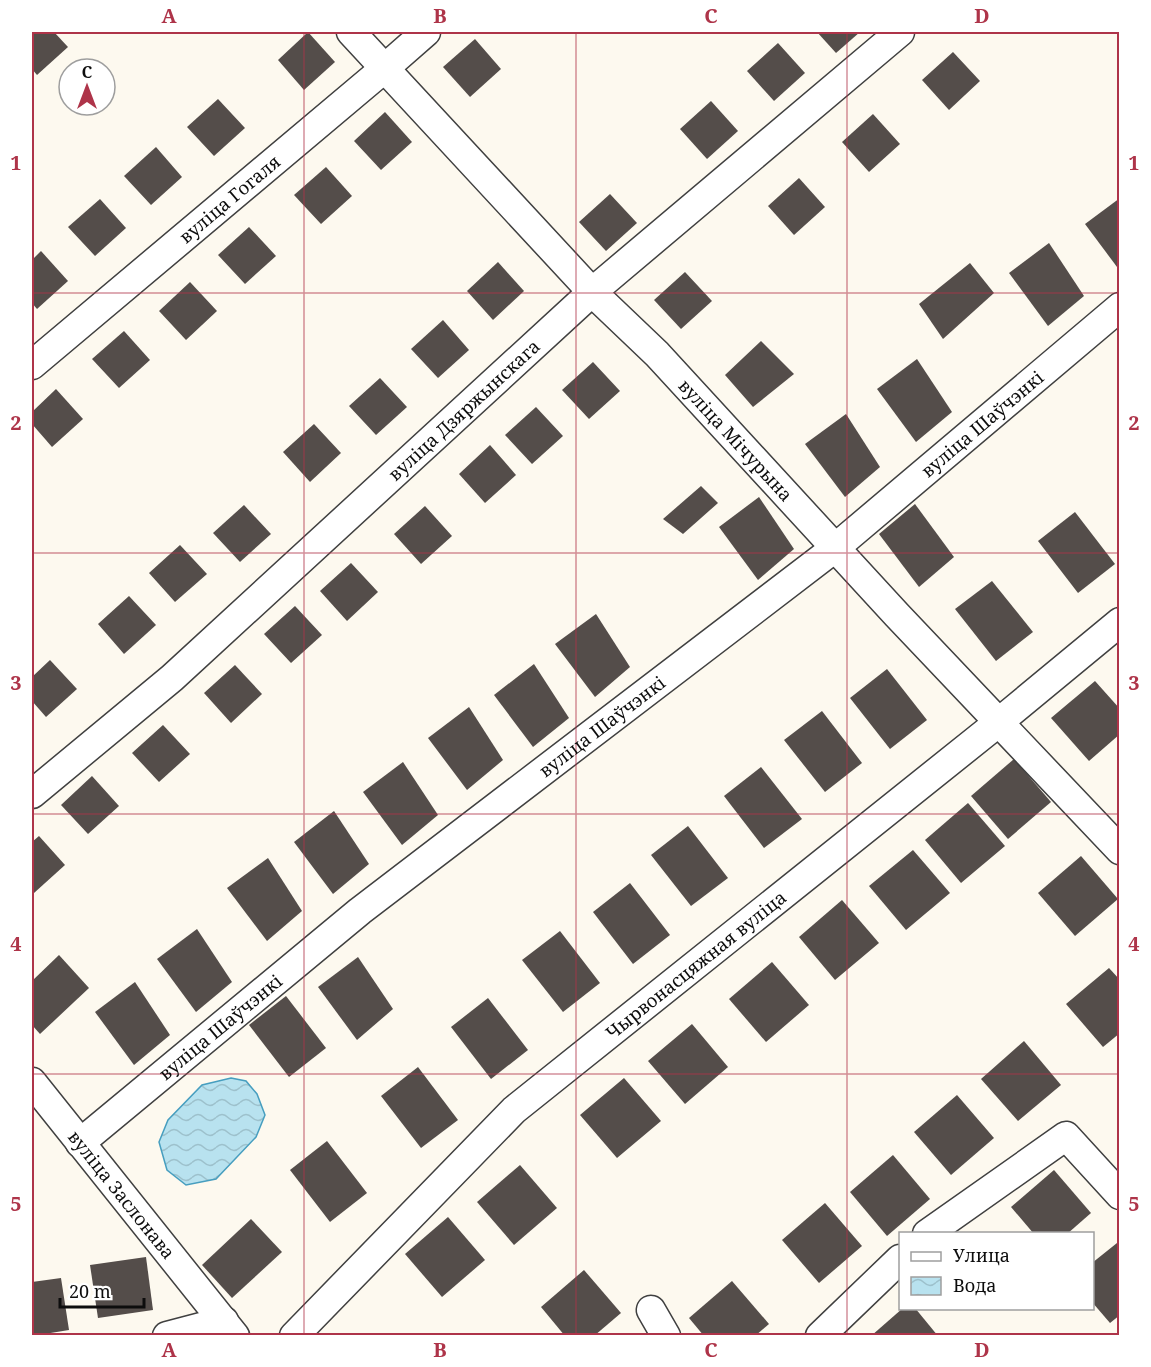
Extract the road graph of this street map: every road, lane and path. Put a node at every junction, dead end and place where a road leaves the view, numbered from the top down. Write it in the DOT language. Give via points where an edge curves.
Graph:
graph roads {
  1 [pos="351,32"];
  2 [pos="426,32"];
  3 [pos="900,32"];
  4 [pos="385,68"];
  5 [pos="591,292"];
  6 [pos="1119,307"];
  7 [pos="32,365"];
  8 [pos="836,548"];
  9 [pos="1119,622"];
  10 [pos="999,722"];
  11 [pos="32,794"];
  12 [pos="1119,850"];
  13 [pos="32,1082"];
  14 [pos="80,1143"];
  15 [pos="1119,1195"];
  16 [pos="928,1232"];
  17 [pos="899,1260"];
  18 [pos="651,1310"];
  19 [pos="230,1328"];
  20 [pos="167,1335"];
  21 [pos="294,1335"];
  22 [pos="666,1335"];
  23 [pos="820,1335"];
  1 -- 4 [label="street, вуліца Мічурына"];
  2 -- 4 [label="street, вуліца Гогаля"];
  3 -- 5 [label="street, вуліца Дзяржынскага"];
  4 -- 5 [label="street, вуліца Мічурына"];
  4 -- 7 [label="street, вуліца Гогаля"];
  5 -- 8 [label="street, вуліца Мічурына" via="657,354"];
  5 -- 11 [label="street, вуліца Дзяржынскага" via="172,678"];
  6 -- 8 [label="street, вуліца Шаўчэнкі"];
  8 -- 10 [label="street, вуліца Мічурына"];
  8 -- 14 [label="street, вуліца Шаўчэнкі" via="360,911"];
  9 -- 10 [label="street, Чырвонасцяжная вуліца"];
  10 -- 12 [label="street, вуліца Мічурына"];
  10 -- 21 [label="street, Чырвонасцяжная вуліца" via="514,1110"];
  13 -- 14 [label="street, вуліца Заслонава"];
  14 -- 19 [label="street, вуліца Заслонава"];
  15 -- 16 [label="street" via="1066,1136"];
  17 -- 23 [label="street"];
  18 -- 22 [label="street"];
  19 -- 20 [label="street"];
}
